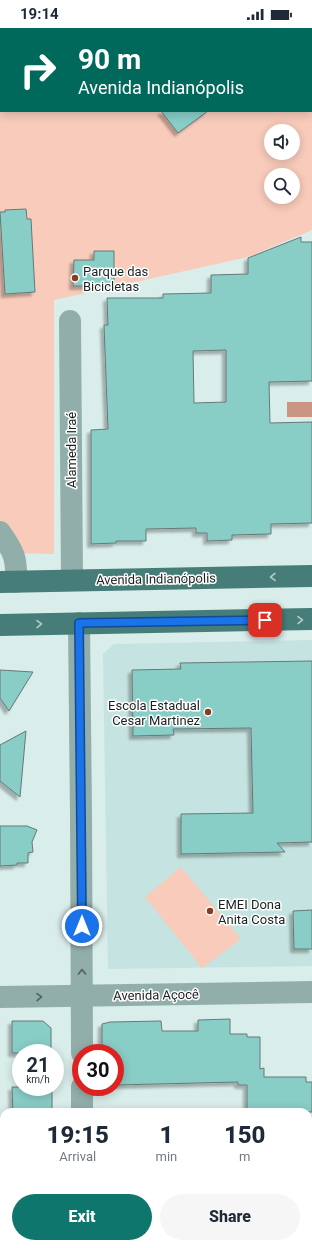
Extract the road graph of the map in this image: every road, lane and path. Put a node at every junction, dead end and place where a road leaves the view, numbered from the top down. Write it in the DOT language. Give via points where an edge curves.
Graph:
graph roads {
  1 [pos="70,321"];
  2 [pos="0,532"];
  3 [pos="312,576"];
  4 [pos="72,580"];
  5 [pos="8,582"];
  6 [pos="312,619"];
  7 [pos="79,623"];
  8 [pos="0,625"];
  9 [pos="312,992"];
  10 [pos="82,996"];
  11 [pos="0,997"];
  12 [pos="82,1044"];
  13 [pos="82,1096"];
  14 [pos="82,1108"];
  1 -- 4 [label="street, Alameda Iraé"];
  2 -- 5 [label="street" via="17,562"];
  3 -- 4 [label="main road, Avenida Indianópolis, one-way"];
  4 -- 5 [label="main road, Avenida Indianópolis"];
  7 -- 6 [label="main road, one-way"];
  8 -- 7 [label="main road, one-way"];
  10 -- 7 [label="street, one-way"];
  9 -- 10 [label="street, Avenida Açocê"];
  11 -- 10 [label="street, Avenida Açocê, one-way"];
  10 -- 12 [label="street"];
  13 -- 14 [label="street"];
}
